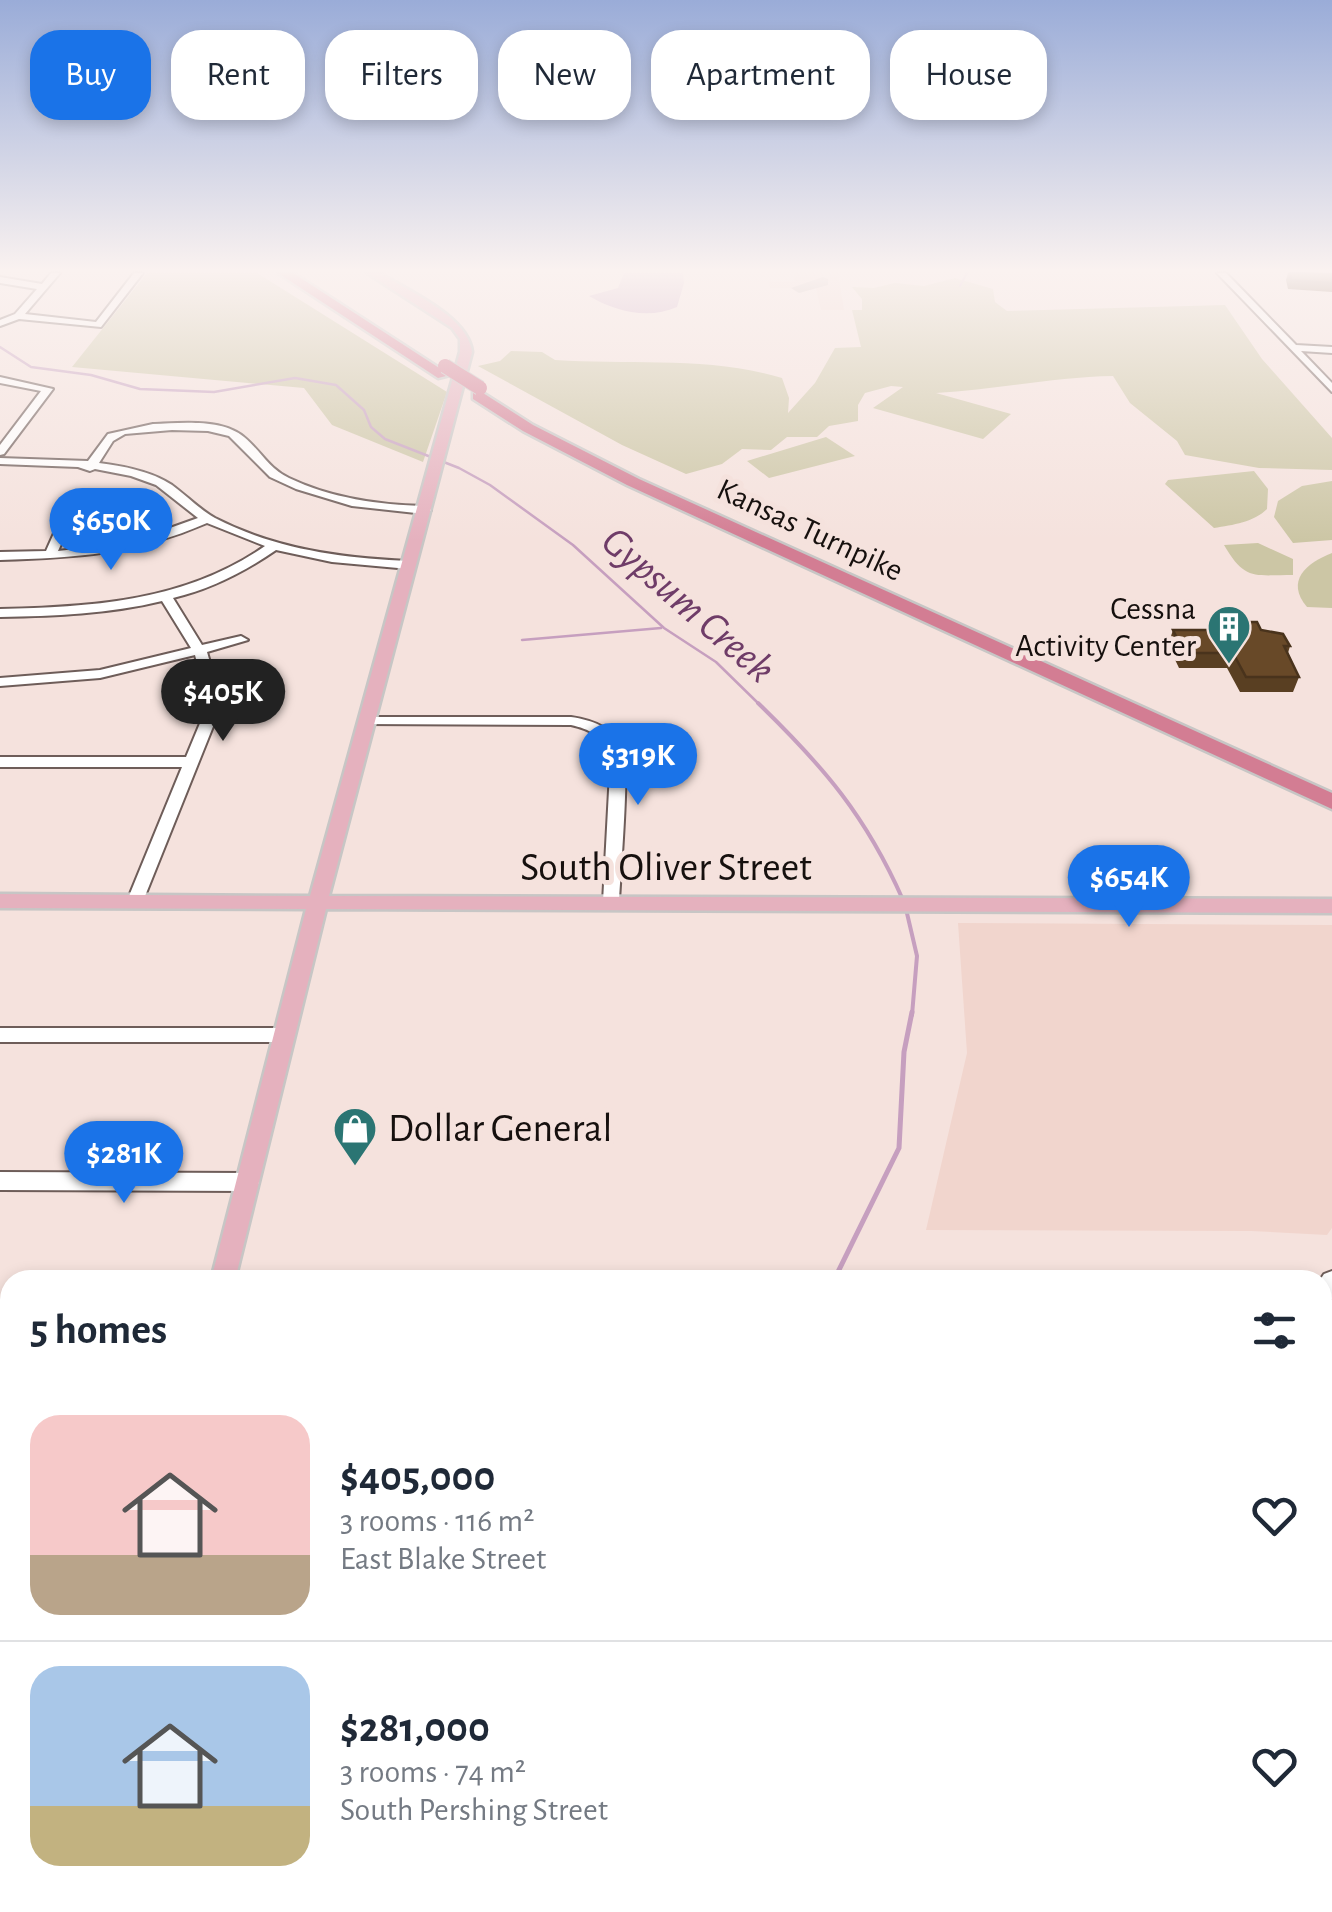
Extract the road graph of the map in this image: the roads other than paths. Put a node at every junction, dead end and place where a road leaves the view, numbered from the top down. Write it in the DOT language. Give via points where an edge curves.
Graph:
graph roads {
  1 [pos="431,362"];
  2 [pos="432,362"];
  3 [pos="464,362"];
  4 [pos="1300,362"];
  5 [pos="1302,362"];
  6 [pos="1330,362"];
  7 [pos="444,370"];
  8 [pos="0,380"];
  9 [pos="1332,388"];
  10 [pos="479,392"];
  11 [pos="1332,401"];
  12 [pos="0,452"];
  13 [pos="0,461"];
  14 [pos="90,468"];
  15 [pos="424,510"];
  16 [pos="62,518"];
  17 [pos="206,518"];
  18 [pos="276,544"];
  19 [pos="50,555"];
  20 [pos="0,556"];
  21 [pos="409,564"];
  22 [pos="164,594"];
  23 [pos="0,613"];
  24 [pos="241,640"];
  25 [pos="200,651"];
  26 [pos="0,682"];
  27 [pos="367,721"];
  28 [pos="0,762"];
  29 [pos="191,762"];
  30 [pos="1332,789"];
  31 [pos="1332,802"];
  32 [pos="135,901"];
  33 [pos="318,901"];
  34 [pos="0,902"];
  35 [pos="610,902"];
  36 [pos="1332,906"];
  37 [pos="0,1035"];
  38 [pos="285,1035"];
  39 [pos="0,1180"];
  40 [pos="249,1182"];
  41 [pos="227,1270"];
  1 -- 7 [label="highway, Kansas Turnpike"];
  2 -- 7 [label="highway, Kansas Turnpike"];
  3 -- 15 [label="main road"];
  4 -- 11 [label="street"];
  5 -- 9 [label="street"];
  6 -- 9 [label="street"];
  7 -- 10 [label="highway, Kansas Turnpike"];
  8 -- 12 [label="street" via="48,389"];
  10 -- 30 [label="highway, Kansas Turnpike" via="644,478"];
  10 -- 31 [label="highway, Kansas Turnpike" via="528,428 633,482"];
  13 -- 14 [label="street"];
  14 -- 15 [label="street" via="122,432 220,430 238,436 260,465 283,480 365,505"];
  14 -- 17 [label="street" via="150,478"];
  15 -- 21 [label="main road"];
  16 -- 19 [label="street"];
  17 -- 18 [label="street"];
  17 -- 19 [label="street" via="142,546"];
  18 -- 21 [label="street" via="342,560"];
  18 -- 22 [label="street" via="219,578"];
  19 -- 20 [label="street"];
  21 -- 27 [label="main road"];
  22 -- 23 [label="street" via="103,608"];
  22 -- 25 [label="street"];
  24 -- 25 [label="street"];
  25 -- 26 [label="street" via="100,674"];
  25 -- 29 [label="street" via="215,704"];
  27 -- 33 [label="main road"];
  27 -- 35 [label="street" via="571,721 607,736 618,753"];
  28 -- 29 [label="street"];
  29 -- 32 [label="street"];
  32 -- 33 [label="main road, South Oliver Street"];
  32 -- 34 [label="main road, South Oliver Street"];
  33 -- 35 [label="main road, South Oliver Street"];
  33 -- 38 [label="main road"];
  35 -- 36 [label="main road, South Oliver Street"];
  37 -- 38 [label="street"];
  38 -- 40 [label="main road"];
  39 -- 40 [label="street"];
  40 -- 41 [label="main road"];
}
